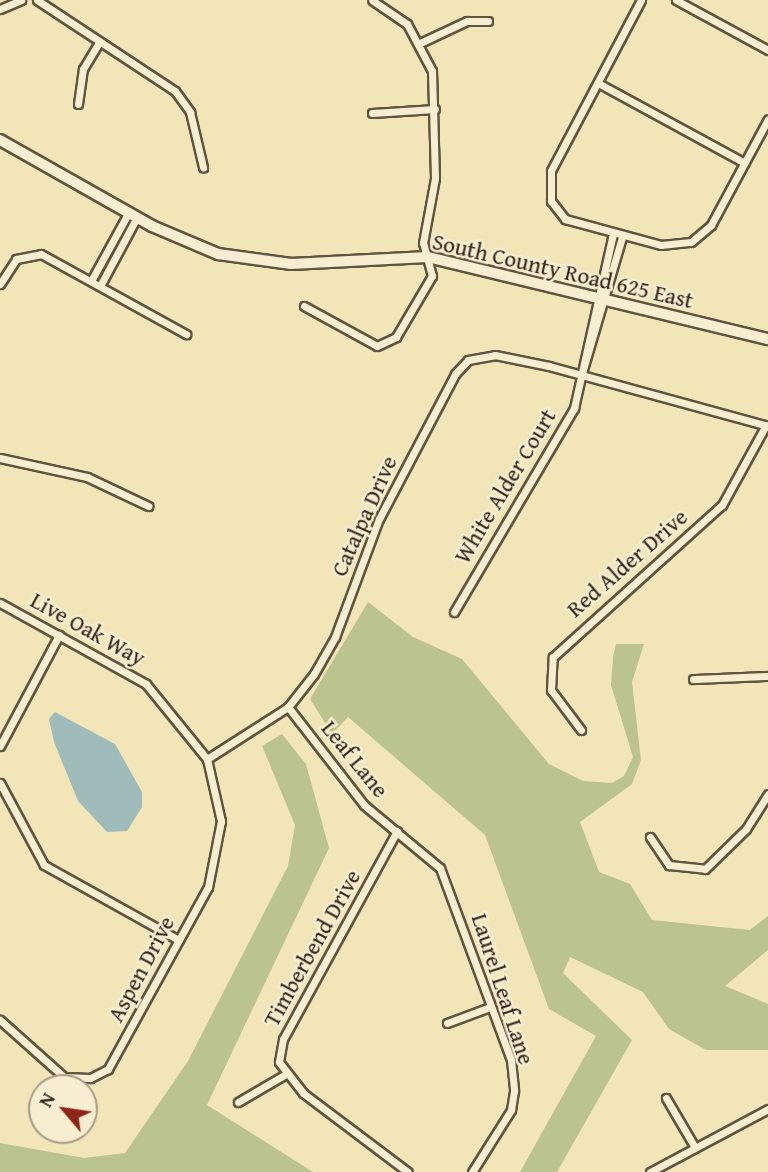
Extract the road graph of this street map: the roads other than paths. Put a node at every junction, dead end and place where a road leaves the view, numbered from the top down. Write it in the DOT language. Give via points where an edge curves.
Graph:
graph roads {
  1 [pos="21,0"];
  2 [pos="37,0"];
  3 [pos="372,0"];
  4 [pos="641,0"];
  5 [pos="676,0"];
  6 [pos="0,9"];
  7 [pos="488,21"];
  8 [pos="99,42"];
  9 [pos="420,43"];
  10 [pos="768,50"];
  11 [pos="598,83"];
  12 [pos="78,104"];
  13 [pos="435,109"];
  14 [pos="372,113"];
  15 [pos="768,119"];
  16 [pos="0,140"];
  17 [pos="745,163"];
  18 [pos="203,167"];
  19 [pos="133,215"];
  20 [pos="613,234"];
  21 [pos="622,237"];
  22 [pos="428,257"];
  23 [pos="91,281"];
  24 [pos="0,284"];
  25 [pos="100,286"];
  26 [pos="603,300"];
  27 [pos="304,306"];
  28 [pos="186,334"];
  29 [pos="768,338"];
  30 [pos="581,375"];
  31 [pos="767,425"];
  32 [pos="0,458"];
  33 [pos="148,506"];
  34 [pos="0,603"];
  35 [pos="454,612"];
  36 [pos="59,635"];
  37 [pos="768,676"];
  38 [pos="693,679"];
  39 [pos="288,706"];
  40 [pos="581,730"];
  41 [pos="0,746"];
  42 [pos="207,759"];
  43 [pos="0,783"];
  44 [pos="768,794"];
  45 [pos="397,831"];
  46 [pos="650,837"];
  47 [pos="179,940"];
  48 [pos="490,1007"];
  49 [pos="0,1020"];
  50 [pos="447,1023"];
  51 [pos="284,1075"];
  52 [pos="666,1098"];
  53 [pos="237,1102"];
  54 [pos="768,1109"];
  55 [pos="694,1146"];
  56 [pos="408,1172"];
  57 [pos="472,1172"];
  58 [pos="650,1172"];
  1 -- 6 [label="street"];
  2 -- 8 [label="street"];
  3 -- 9 [label="street" via="402,19"];
  4 -- 11 [label="street"];
  5 -- 10 [label="street"];
  7 -- 9 [label="street" via="467,21"];
  8 -- 12 [label="street" via="83,69"];
  8 -- 18 [label="street" via="181,98"];
  9 -- 13 [label="street" via="432,71"];
  11 -- 17 [label="street"];
  11 -- 20 [label="street" via="551,171 549,193 565,219"];
  13 -- 14 [label="street"];
  13 -- 22 [label="street" via="435,178 423,243"];
  15 -- 17 [label="street"];
  16 -- 19 [label="street, South County Road 625 East"];
  17 -- 21 [label="street" via="697,239 670,246"];
  19 -- 22 [label="street, South County Road 625 East" via="184,242 252,261"];
  19 -- 23 [label="street"];
  19 -- 25 [label="street"];
  20 -- 21 [label="street"];
  20 -- 26 [label="street"];
  21 -- 26 [label="street"];
  22 -- 26 [label="street, South County Road 625 East"];
  22 -- 27 [label="street" via="432,276 403,328 383,344 367,343"];
  23 -- 24 [label="street" via="41,254 16,259"];
  23 -- 25 [label="street"];
  25 -- 28 [label="street"];
  26 -- 29 [label="street, South County Road 625 East"];
  26 -- 30 [label="street, White Alder Court"];
  30 -- 31 [label="street, Catalpa Drive"];
  30 -- 35 [label="street, White Alder Court" via="573,408"];
  30 -- 39 [label="street, Catalpa Drive" via="495,355 474,357 459,369 379,519 335,637"];
  31 -- 40 [label="street, Red Alder Drive" via="722,505 554,657 551,690"];
  32 -- 33 [label="street" via="87,477"];
  34 -- 36 [label="street, Live Oak Way"];
  36 -- 41 [label="street"];
  36 -- 42 [label="street, Live Oak Way" via="136,676"];
  37 -- 38 [label="street"];
  39 -- 42 [label="street, Catalpa Drive"];
  39 -- 45 [label="street, Leaf Lane" via="364,805"];
  42 -- 47 [label="street, Aspen Drive" via="220,808 220,846 208,887"];
  43 -- 47 [label="street" via="44,865"];
  44 -- 46 [label="street" via="746,829 705,869 669,865"];
  45 -- 48 [label="street, Laurel Leaf Lane" via="440,868"];
  45 -- 51 [label="street, Timberbend Drive" via="283,1039"];
  47 -- 49 [label="street, Aspen Drive" via="112,1064 97,1076 58,1074"];
  48 -- 50 [label="street"];
  48 -- 57 [label="street, Laurel Leaf Lane" via="511,1060 514,1091 511,1110"];
  51 -- 53 [label="street"];
  51 -- 56 [label="street"];
  52 -- 55 [label="street"];
  54 -- 55 [label="street"];
  55 -- 58 [label="street"];
}
